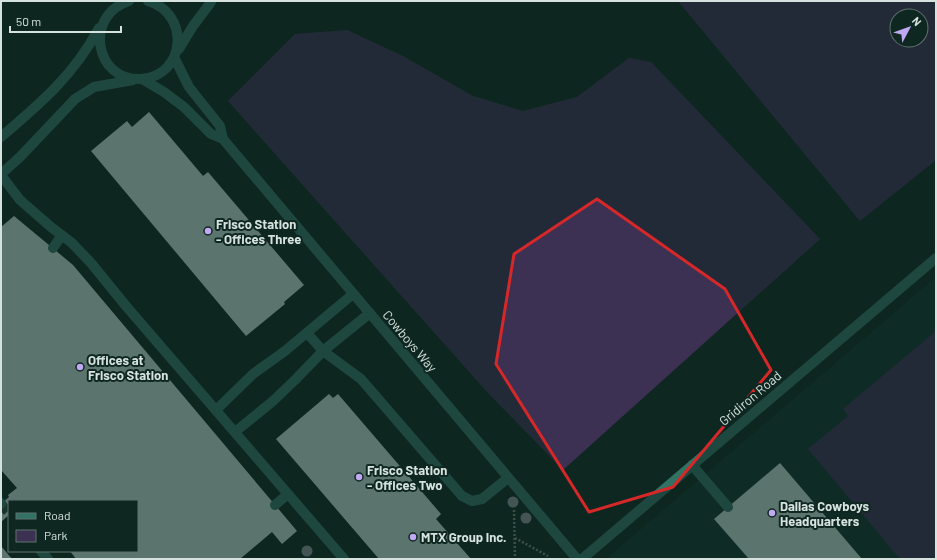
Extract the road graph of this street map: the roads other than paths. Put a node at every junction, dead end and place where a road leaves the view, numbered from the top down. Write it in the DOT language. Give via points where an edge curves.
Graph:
graph roads {
  1 [pos="129,1"];
  2 [pos="148,1"];
  3 [pos="211,2"];
  4 [pos="104,22"];
  5 [pos="175,55"];
  6 [pos="140,79"];
  7 [pos="1,137"];
  8 [pos="223,139"];
  9 [pos="1,174"];
  10 [pos="62,235"];
  11 [pos="53,248"];
  12 [pos="936,258"];
  13 [pos="353,294"];
  14 [pos="370,313"];
  15 [pos="307,332"];
  16 [pos="323,351"];
  17 [pos="216,410"];
  18 [pos="235,432"];
  19 [pos="692,465"];
  20 [pos="508,478"];
  21 [pos="288,494"];
  22 [pos="275,505"];
  23 [pos="728,507"];
  24 [pos="344,559"];
  25 [pos="576,559"];
  26 [pos="582,559"];
  1 -- 4 [label="street" via="113,10"];
  2 -- 5 [label="street" via="166,11 174,22 178,34"];
  3 -- 5 [label="street"];
  4 -- 6 [label="street, Cowboys Way" via="100,40 104,57 116,71 127,77"];
  4 -- 7 [label="street" via="88,48 56,88"];
  5 -- 6 [label="street" via="161,72"];
  5 -- 8 [label="street, Cowboys Way" via="189,86 220,126"];
  6 -- 8 [label="street, Cowboys Way" via="164,92 184,107 211,134"];
  6 -- 9 [label="street" via="94,87 75,99"];
  8 -- 13 [label="street, Cowboys Way"];
  9 -- 10 [label="street" via="20,200"];
  10 -- 11 [label="street"];
  10 -- 17 [label="street" via="91,263"];
  12 -- 19 [label="street, Gridiron Road"];
  13 -- 14 [label="street, Cowboys Way"];
  13 -- 15 [label="street"];
  14 -- 16 [label="street"];
  14 -- 20 [label="street, Cowboys Way"];
  15 -- 16 [label="street"];
  15 -- 17 [label="street" via="253,374"];
  16 -- 18 [label="street" via="273,401"];
  16 -- 20 [label="street" via="361,379 462,496 472,501 482,499"];
  17 -- 18 [label="street"];
  18 -- 21 [label="street"];
  19 -- 23 [label="street"];
  19 -- 26 [label="street, Gridiron Road"];
  20 -- 25 [label="street, Cowboys Way"];
  21 -- 22 [label="street"];
  21 -- 24 [label="street"];
}
